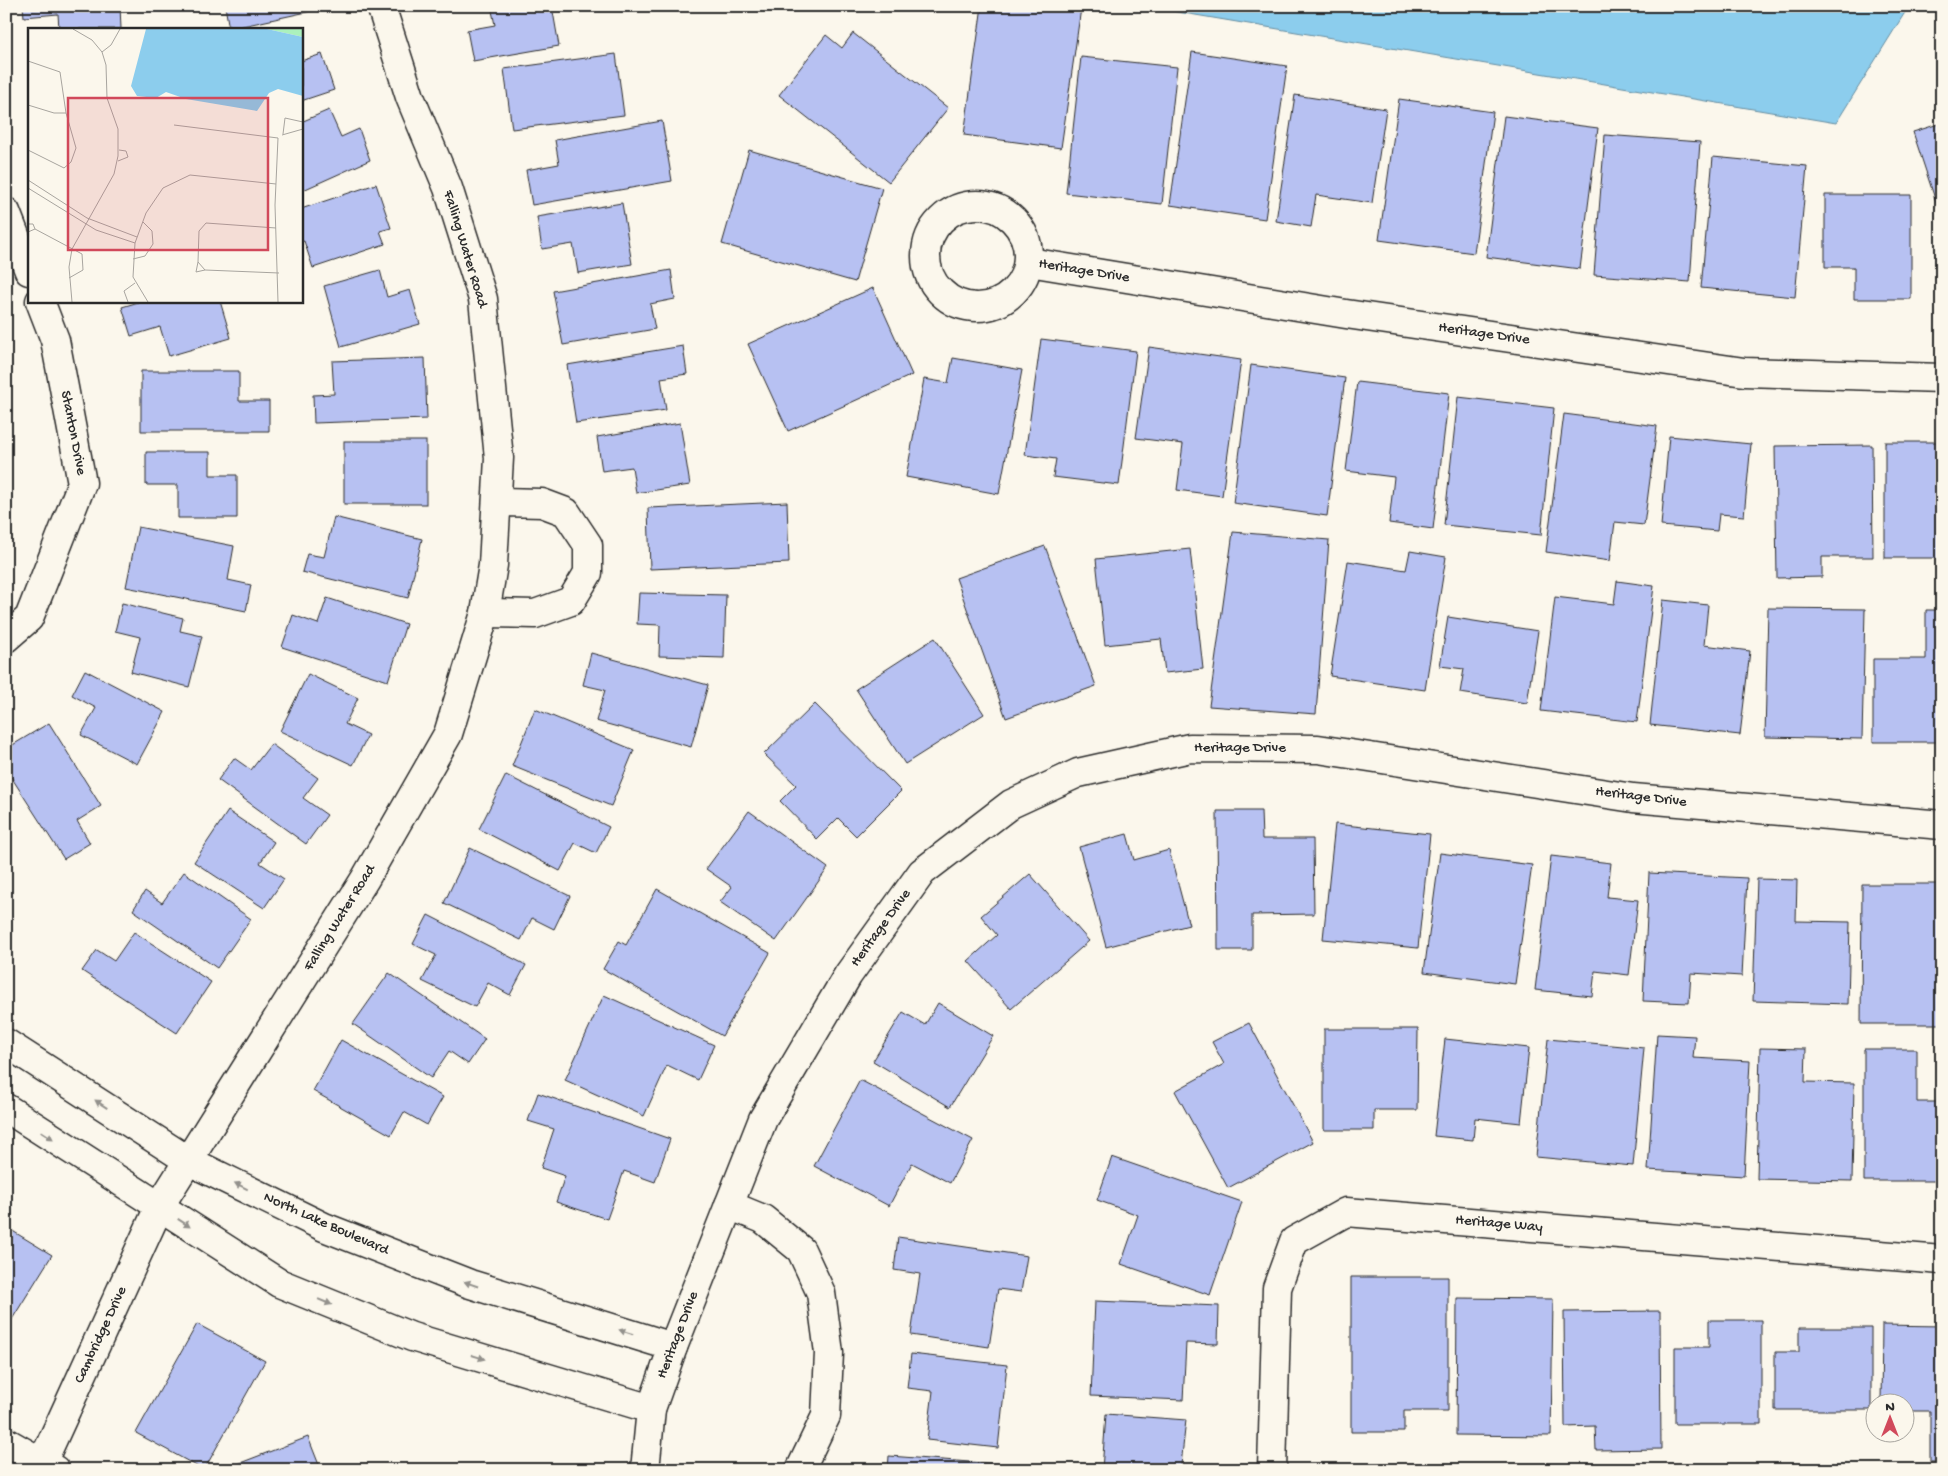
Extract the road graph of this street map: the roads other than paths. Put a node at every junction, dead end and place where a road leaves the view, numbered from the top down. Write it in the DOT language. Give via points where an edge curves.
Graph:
graph roads {
  1 [pos="380,6"];
  2 [pos="6,212"];
  3 [pos="1029,262"];
  4 [pos="28,268"];
  5 [pos="40,302"];
  6 [pos="1942,378"];
  7 [pos="497,502"];
  8 [pos="485,613"];
  9 [pos="6,638"];
  10 [pos="1942,825"];
  11 [pos="6,1043"];
  12 [pos="6,1108"];
  13 [pos="189,1161"];
  14 [pos="729,1205"];
  15 [pos="159,1207"];
  16 [pos="1942,1260"];
  17 [pos="673,1347"];
  18 [pos="651,1409"];
  19 [pos="6,1442"];
  20 [pos="46,1467"];
  21 [pos="645,1470"];
  22 [pos="800,1470"];
  23 [pos="1272,1470"];
  1 -- 7 [label="street, Falling Water Road" via="410,97 448,188 483,300 499,458"];
  2 -- 4 [label="street"];
  3 -- 6 [label="street, Heritage Drive" via="1346,314 1744,372"];
  5 -- 9 [label="street, Stanton Drive" via="55,340 82,483 29,618"];
  7 -- 8 [label="street, Falling Water Road"];
  7 -- 8 [label="street" via="542,503 566,512 588,545 588,573 571,601 535,614"];
  8 -- 13 [label="street, Falling Water Road" via="448,734 365,879"];
  10 -- 14 [label="street, Heritage Drive" via="1633,798 1318,748 1190,748 1078,773 1011,804 922,872 848,975 768,1111"];
  13 -- 11 [label="street, North Lake Boulevard, one-way"];
  12 -- 15 [label="street, one-way"];
  13 -- 15 [label="street, Falling Water Road"];
  17 -- 13 [label="street, North Lake Boulevard, one-way" via="461,1280 324,1227"];
  14 -- 17 [label="street, Heritage Drive"];
  14 -- 22 [label="street" via="762,1219 801,1250 821,1294 829,1353 826,1416"];
  15 -- 18 [label="street, one-way" via="279,1283 412,1337"];
  15 -- 20 [label="street, Cambridge Drive"];
  16 -- 23 [label="street, Heritage Way" via="1346,1212 1294,1241 1278,1288"];
  17 -- 18 [label="street, Heritage Drive"];
  18 -- 21 [label="street, Heritage Drive"];
  19 -- 20 [label="street"];
}
